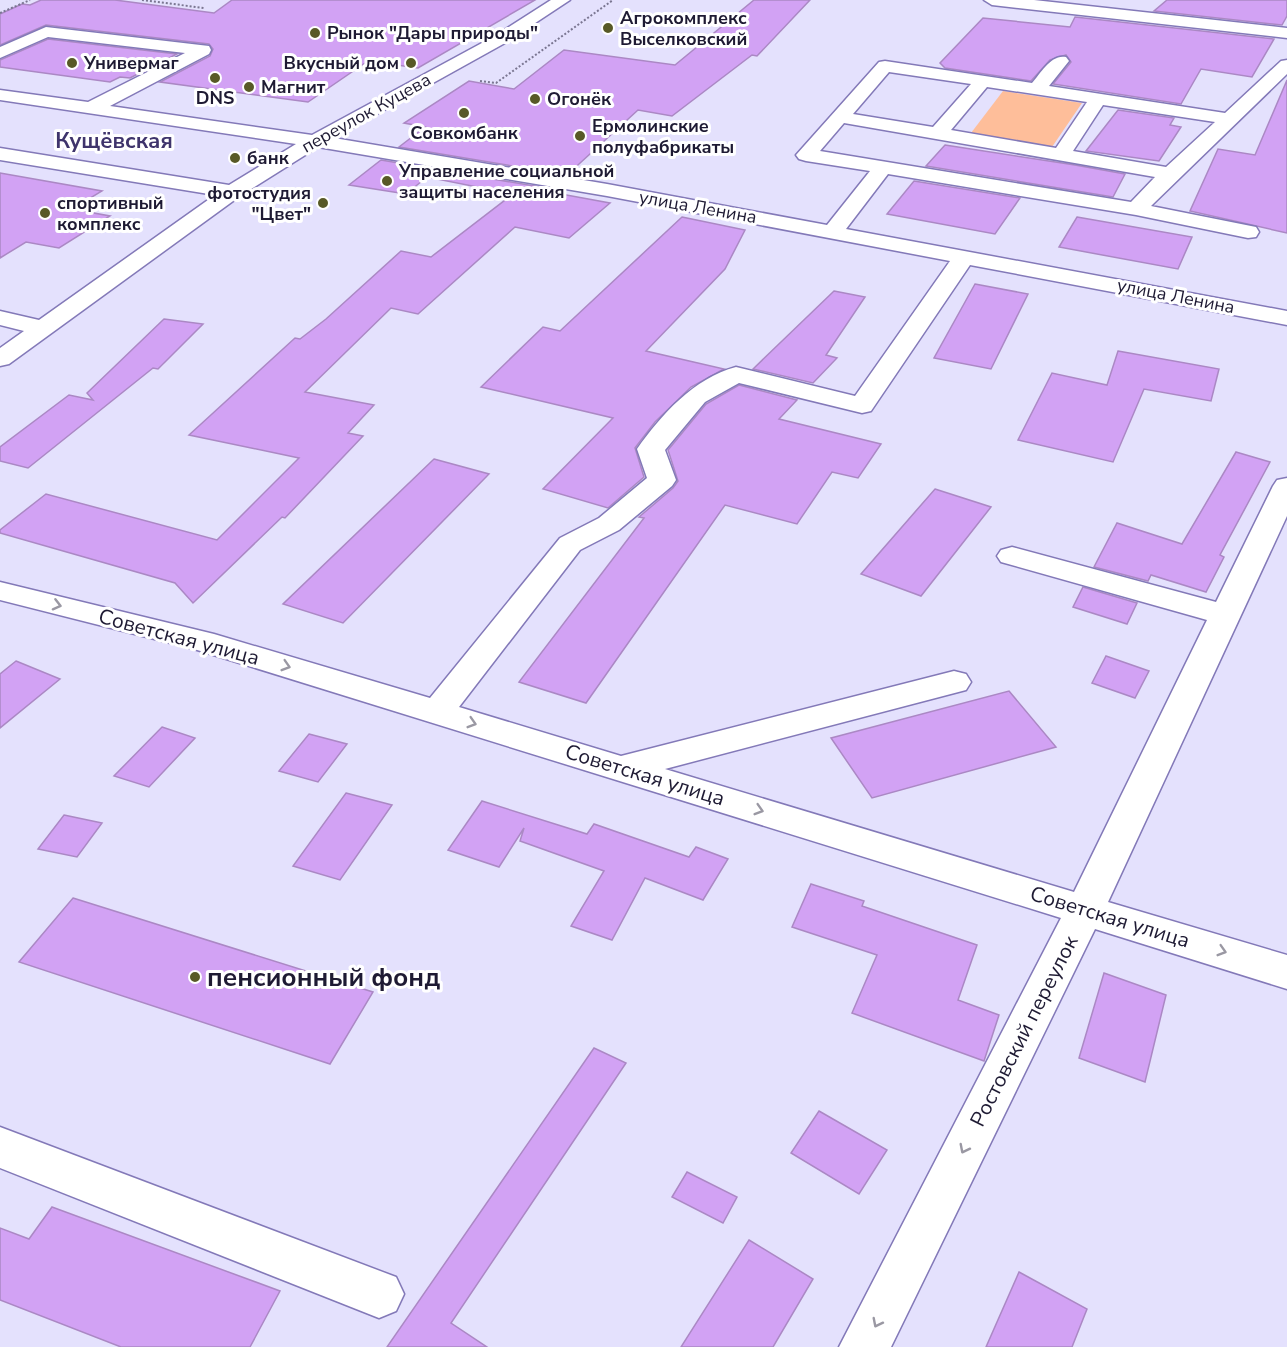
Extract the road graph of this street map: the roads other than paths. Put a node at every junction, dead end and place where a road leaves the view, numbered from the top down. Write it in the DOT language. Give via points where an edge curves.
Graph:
graph roads {
  1 [pos="562,0"];
  2 [pos="992,0"];
  3 [pos="1144,0"];
  4 [pos="1126,14"];
  5 [pos="1287,33"];
  6 [pos="0,53"];
  7 [pos="1060,61"];
  8 [pos="1287,64"];
  9 [pos="983,81"];
  10 [pos="1037,89"];
  11 [pos="0,95"];
  12 [pos="1098,99"];
  13 [pos="91,108"];
  14 [pos="840,117"];
  15 [pos="1230,118"];
  16 [pos="938,134"];
  17 [pos="312,141"];
  18 [pos="993,144"];
  19 [pos="0,154"];
  20 [pos="1061,155"];
  21 [pos="883,168"];
  22 [pos="1170,174"];
  23 [pos="966,182"];
  24 [pos="233,192"];
  25 [pos="1136,209"];
  26 [pos="833,231"];
  27 [pos="1248,232"];
  28 [pos="965,256"];
  29 [pos="0,318"];
  30 [pos="1287,318"];
  31 [pos="45,328"];
  32 [pos="0,358"];
  33 [pos="741,400"];
  34 [pos="862,405"];
  35 [pos="1287,486"];
  36 [pos="1012,556"];
  37 [pos="0,591"];
  38 [pos="1225,615"];
  39 [pos="954,682"];
  40 [pos="436,712"];
  41 [pos="621,768"];
  42 [pos="1085,909"];
  43 [pos="1287,972"];
  44 [pos="0,1147"];
  45 [pos="379,1294"];
  46 [pos="864,1347"];
  1 -- 17 [label="street, переулок Куцева" via="499,40"];
  2 -- 4 [label="street"];
  3 -- 4 [label="street"];
  4 -- 5 [label="street"];
  6 -- 13 [label="street" via="46,32 203,50"];
  7 -- 10 [label="street"];
  8 -- 15 [label="street"];
  9 -- 10 [label="street"];
  9 -- 14 [label="street" via="885,66"];
  9 -- 16 [label="street"];
  10 -- 12 [label="street"];
  11 -- 13 [label="street, улица Ленина"];
  12 -- 15 [label="street"];
  12 -- 20 [label="street"];
  13 -- 17 [label="street, улица Ленина"];
  14 -- 16 [label="street"];
  14 -- 21 [label="street" via="806,155"];
  15 -- 22 [label="street"];
  16 -- 18 [label="street"];
  17 -- 24 [label="street, переулок Куцева"];
  17 -- 26 [label="street, улица Ленина"];
  18 -- 20 [label="street"];
  18 -- 23 [label="street"];
  19 -- 24 [label="street"];
  20 -- 22 [label="street"];
  21 -- 23 [label="street"];
  21 -- 26 [label="street"];
  22 -- 25 [label="street"];
  23 -- 25 [label="street"];
  24 -- 31 [label="street, переулок Куцева"];
  25 -- 27 [label="street"];
  26 -- 28 [label="street, улица Ленина"];
  28 -- 30 [label="street, улица Ленина"];
  28 -- 34 [label="street"];
  29 -- 31 [label="street"];
  31 -- 32 [label="street, переулок Куцева"];
  33 -- 34 [label="street" via="845,424"];
  34 -- 40 [label="street" via="736,375 696,397 651,449 662,480 609,524 570,544"];
  35 -- 38 [label="street, Ростовский переулок"];
  36 -- 38 [label="street"];
  37 -- 40 [label="street, Советская улица, one-way" via="203,641"];
  38 -- 42 [label="street, Ростовский переулок"];
  39 -- 41 [label="street"];
  40 -- 41 [label="street, Советская улица, one-way"];
  41 -- 42 [label="street, Советская улица, one-way"];
  42 -- 43 [label="street, Советская улица, one-way"];
  42 -- 46 [label="street, Ростовский переулок, one-way"];
  44 -- 45 [label="street"];
}
